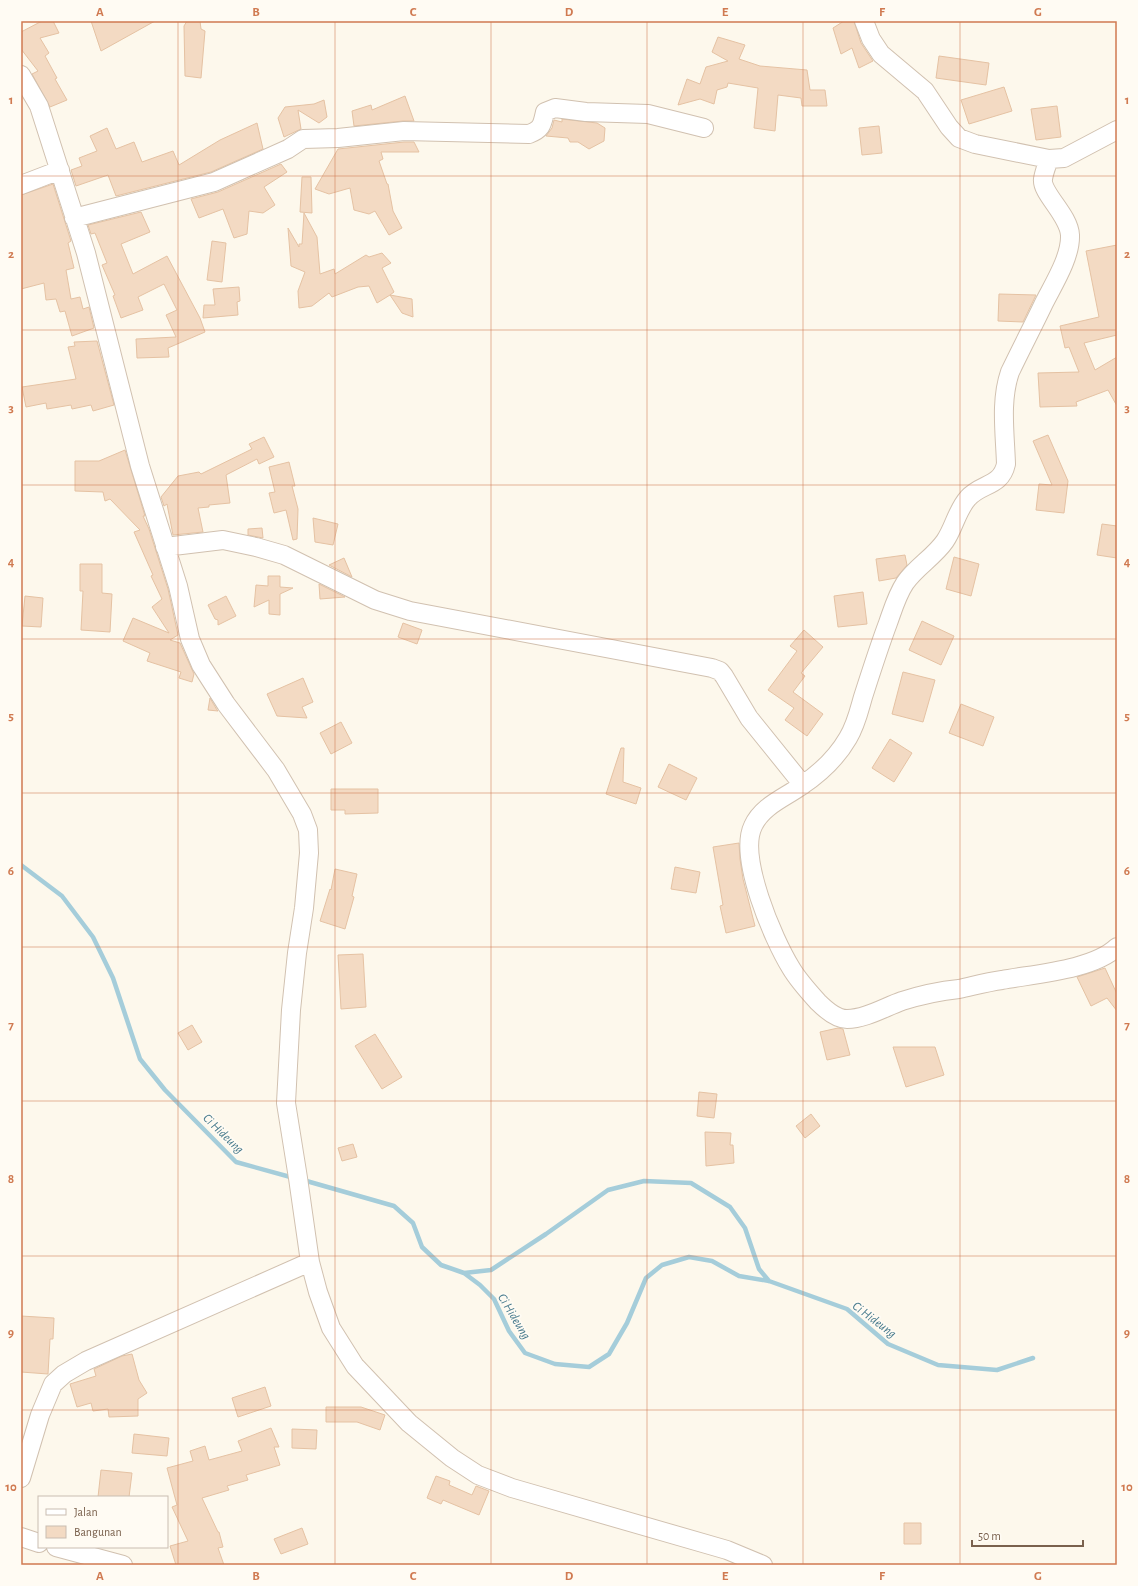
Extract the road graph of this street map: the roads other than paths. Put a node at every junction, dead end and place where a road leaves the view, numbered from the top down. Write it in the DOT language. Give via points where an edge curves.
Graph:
graph roads {
  1 [pos="864,21"];
  2 [pos="21,75"];
  3 [pos="704,128"];
  4 [pos="1117,130"];
  5 [pos="1050,159"];
  6 [pos="60,170"];
  7 [pos="21,185"];
  8 [pos="74,218"];
  9 [pos="165,547"];
  10 [pos="803,785"];
  11 [pos="1117,947"];
  12 [pos="310,1262"];
  13 [pos="21,1478"];
  14 [pos="21,1537"];
  15 [pos="38,1543"];
  16 [pos="60,1548"];
  17 [pos="123,1565"];
  18 [pos="763,1565"];
  1 -- 5 [label="street" via="871,39 881,54 925,91 959,138 975,144"];
  2 -- 6 [label="street" via="39,106"];
  3 -- 8 [label="street" via="648,114 555,108 545,112 541,127 530,134 404,131 303,139 288,149 214,182"];
  4 -- 5 [label="street" via="1074,154"];
  5 -- 10 [label="street" via="1042,180 1045,191 1067,223 1070,235 1069,248 1006,384 1004,472 1000,478 968,498 946,540 907,580 899,593 875,657 856,722 848,738 830,762"];
  6 -- 7 [label="street"];
  6 -- 8 [label="street"];
  8 -- 9 [label="street" via="86,252 140,466"];
  9 -- 10 [label="street" via="223,540 256,547 284,555 375,600 410,611 712,668 724,676 749,718"];
  9 -- 12 [label="street" via="178,586 190,639 201,665 226,704 276,770 302,814 308,830 309,853 291,1010 286,1103"];
  10 -- 11 [label="street" via="767,807 758,817 752,828 749,843 752,867 766,919 790,967 803,986 823,1007 838,1017 859,1017 937,991 1079,966 1109,955"];
  12 -- 13 [label="street" via="86,1361 64,1374 53,1384 40,1415"];
  12 -- 18 [label="street" via="331,1328 355,1366 409,1423 452,1458 478,1475 512,1488 727,1550"];
  14 -- 15 [label="street"];
  16 -- 17 [label="street"];
}
